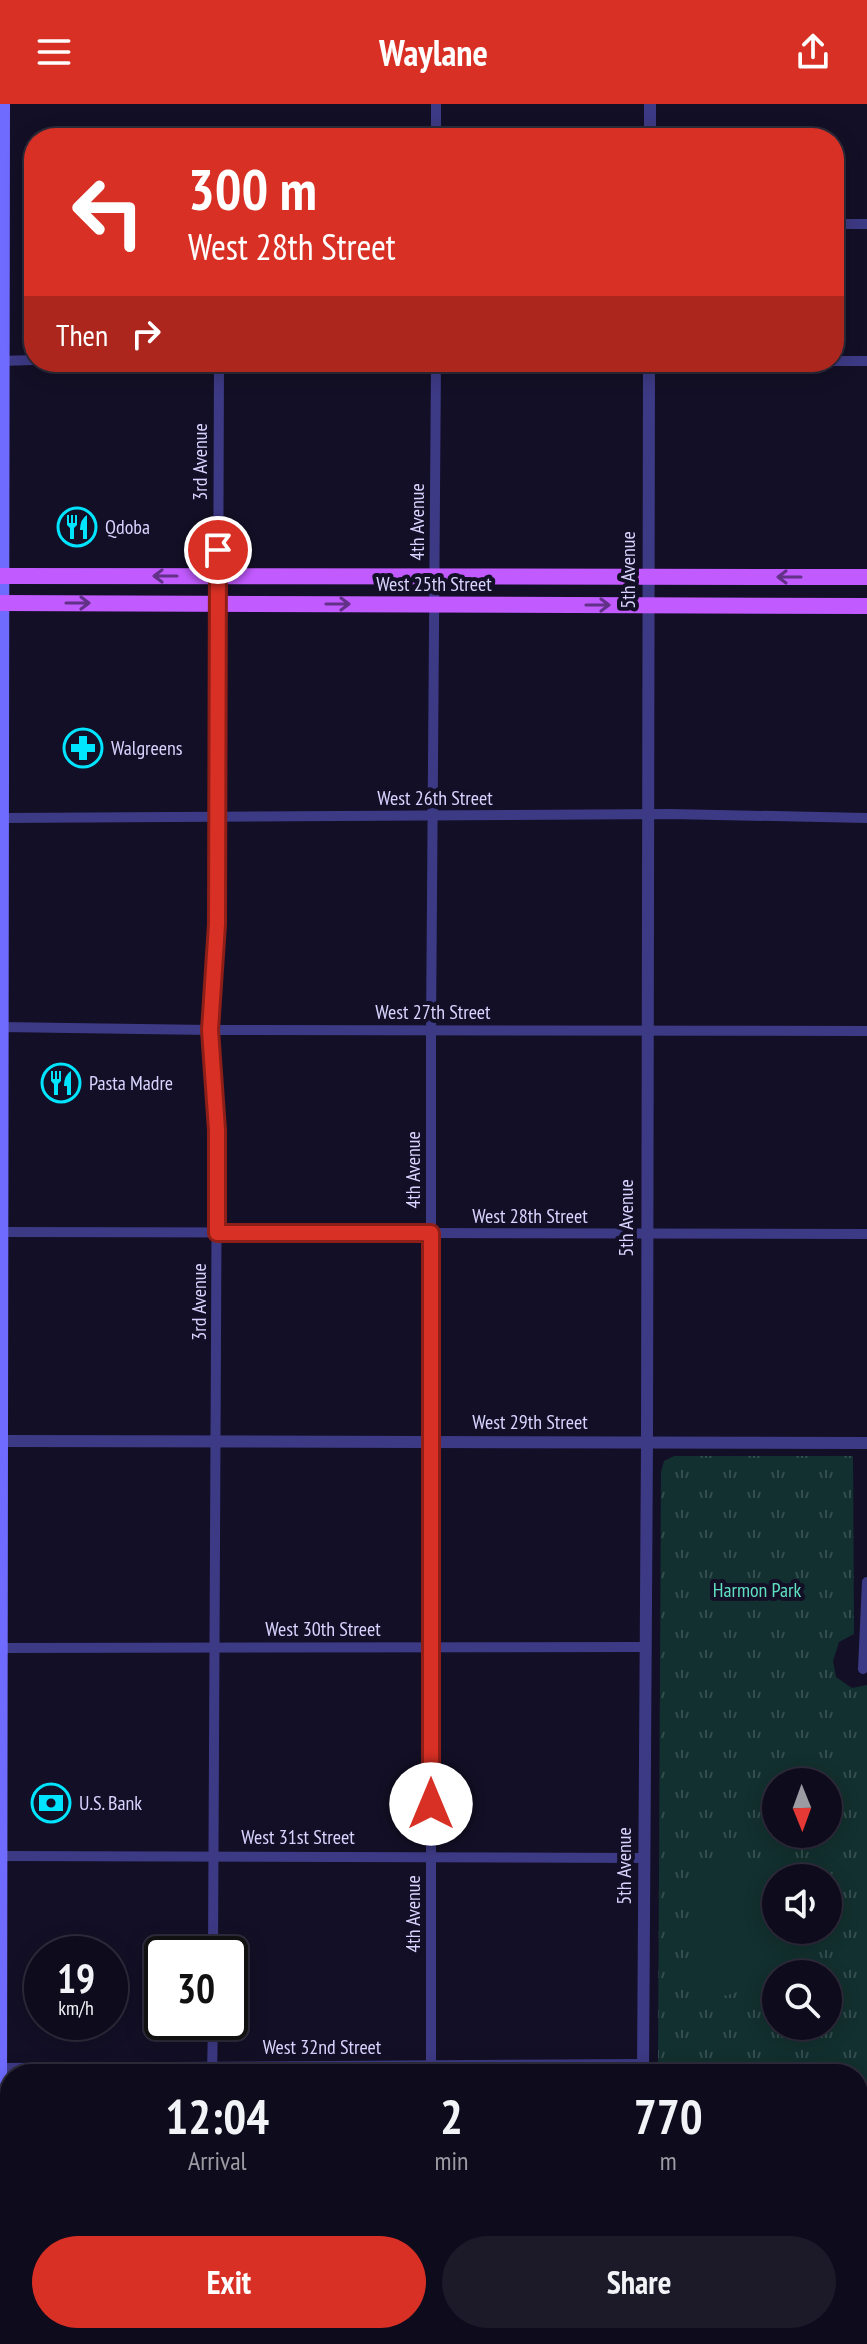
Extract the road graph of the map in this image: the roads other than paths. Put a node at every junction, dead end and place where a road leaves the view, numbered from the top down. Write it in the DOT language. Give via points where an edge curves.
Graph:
graph roads {
  1 [pos="3,104"];
  2 [pos="436,104"];
  3 [pos="650,104"];
  4 [pos="436,128"];
  5 [pos="650,128"];
  6 [pos="844,224"];
  7 [pos="867,224"];
  8 [pos="1,230"];
  9 [pos="24,360"];
  10 [pos="1,361"];
  11 [pos="844,361"];
  12 [pos="867,361"];
  13 [pos="219,372"];
  14 [pos="436,372"];
  15 [pos="649,372"];
  16 [pos="2,576"];
  17 [pos="218,576"];
  18 [pos="435,577"];
  19 [pos="648,577"];
  20 [pos="867,577"];
  21 [pos="2,603"];
  22 [pos="218,603"];
  23 [pos="435,604"];
  24 [pos="648,605"];
  25 [pos="867,606"];
  26 [pos="647,815"];
  27 [pos="433,816"];
  28 [pos="218,817"];
  29 [pos="3,818"];
  30 [pos="867,818"];
  31 [pos="1,1026"];
  32 [pos="647,1029"];
  33 [pos="210,1030"];
  34 [pos="431,1030"];
  35 [pos="867,1031"];
  36 [pos="2,1232"];
  37 [pos="217,1233"];
  38 [pos="431,1233"];
  39 [pos="646,1234"];
  40 [pos="867,1234"];
  41 [pos="1,1441"];
  42 [pos="216,1442"];
  43 [pos="431,1442"];
  44 [pos="647,1442"];
  45 [pos="867,1443"];
  46 [pos="867,1582"];
  47 [pos="215,1647"];
  48 [pos="431,1647"];
  49 [pos="644,1647"];
  50 [pos="1,1648"];
  51 [pos="863,1669"];
  52 [pos="0,1856"];
  53 [pos="214,1857"];
  54 [pos="431,1858"];
  55 [pos="644,1858"];
  56 [pos="213,1936"];
  57 [pos="213,2040"];
  58 [pos="212,2064"];
  59 [pos="431,2064"];
  60 [pos="643,2064"];
  61 [pos="0,2068"];
  62 [pos="0,2117"];
  1 -- 8 [label="main road"];
  2 -- 4 [label="street"];
  3 -- 5 [label="street"];
  6 -- 7 [label="street"];
  8 -- 10 [label="main road"];
  9 -- 10 [label="street"];
  10 -- 16 [label="main road"];
  11 -- 12 [label="street"];
  13 -- 17 [label="street, 3rd Avenue"];
  14 -- 18 [label="street, 4th Avenue"];
  15 -- 19 [label="street, 5th Avenue"];
  17 -- 16 [label="main road, West 25th Street, one-way"];
  16 -- 21 [label="main road"];
  17 -- 18 [label="main road, West 25th Street"];
  17 -- 22 [label="street, 3rd Avenue"];
  18 -- 19 [label="main road, West 25th Street"];
  18 -- 23 [label="street, 4th Avenue"];
  20 -- 19 [label="main road, West 25th Street, one-way"];
  19 -- 24 [label="street, 5th Avenue"];
  21 -- 22 [label="main road, West 25th Street, one-way"];
  21 -- 29 [label="main road"];
  22 -- 23 [label="main road, West 25th Street, one-way"];
  22 -- 28 [label="street, 3rd Avenue"];
  23 -- 24 [label="main road, West 25th Street, one-way"];
  23 -- 27 [label="street, 4th Avenue"];
  24 -- 25 [label="main road, West 25th Street"];
  24 -- 26 [label="street, 5th Avenue"];
  26 -- 27 [label="street, West 26th Street"];
  26 -- 30 [label="street, West 26th Street"];
  26 -- 32 [label="street, 5th Avenue"];
  27 -- 28 [label="street, West 26th Street"];
  27 -- 34 [label="street, 4th Avenue"];
  28 -- 29 [label="street, West 26th Street"];
  28 -- 33 [label="street, 3rd Avenue"];
  29 -- 31 [label="main road"];
  31 -- 33 [label="street, West 27th Street"];
  31 -- 36 [label="main road"];
  32 -- 34 [label="street, West 27th Street"];
  32 -- 35 [label="street, West 27th Street"];
  32 -- 39 [label="street, 5th Avenue"];
  33 -- 34 [label="street, West 27th Street"];
  33 -- 37 [label="street, 3rd Avenue"];
  34 -- 38 [label="street, 4th Avenue"];
  36 -- 37 [label="street, West 28th Street"];
  36 -- 41 [label="main road"];
  37 -- 38 [label="street, West 28th Street"];
  37 -- 42 [label="street, 3rd Avenue"];
  38 -- 39 [label="street, West 28th Street"];
  38 -- 43 [label="street, 4th Avenue"];
  39 -- 40 [label="street, West 28th Street"];
  39 -- 44 [label="street, 5th Avenue"];
  41 -- 42 [label="street, West 29th Street"];
  41 -- 50 [label="main road"];
  42 -- 43 [label="street, West 29th Street"];
  42 -- 47 [label="street, 3rd Avenue"];
  43 -- 44 [label="street, West 29th Street"];
  43 -- 48 [label="street, 4th Avenue"];
  44 -- 45 [label="street, West 29th Street"];
  44 -- 49 [label="street, 5th Avenue"];
  46 -- 51 [label="street"];
  47 -- 48 [label="street, West 30th Street"];
  47 -- 50 [label="street, West 30th Street"];
  47 -- 53 [label="street, 3rd Avenue"];
  48 -- 49 [label="street, West 30th Street"];
  48 -- 54 [label="street, 4th Avenue"];
  49 -- 55 [label="street, 5th Avenue"];
  50 -- 52 [label="main road"];
  52 -- 53 [label="street, West 31st Street"];
  52 -- 61 [label="main road"];
  53 -- 54 [label="street, West 31st Street"];
  53 -- 56 [label="street, 3rd Avenue"];
  54 -- 55 [label="street, West 31st Street"];
  54 -- 59 [label="street, 4th Avenue"];
  55 -- 60 [label="street, 5th Avenue"];
  57 -- 58 [label="street"];
  61 -- 62 [label="main road"];
}
